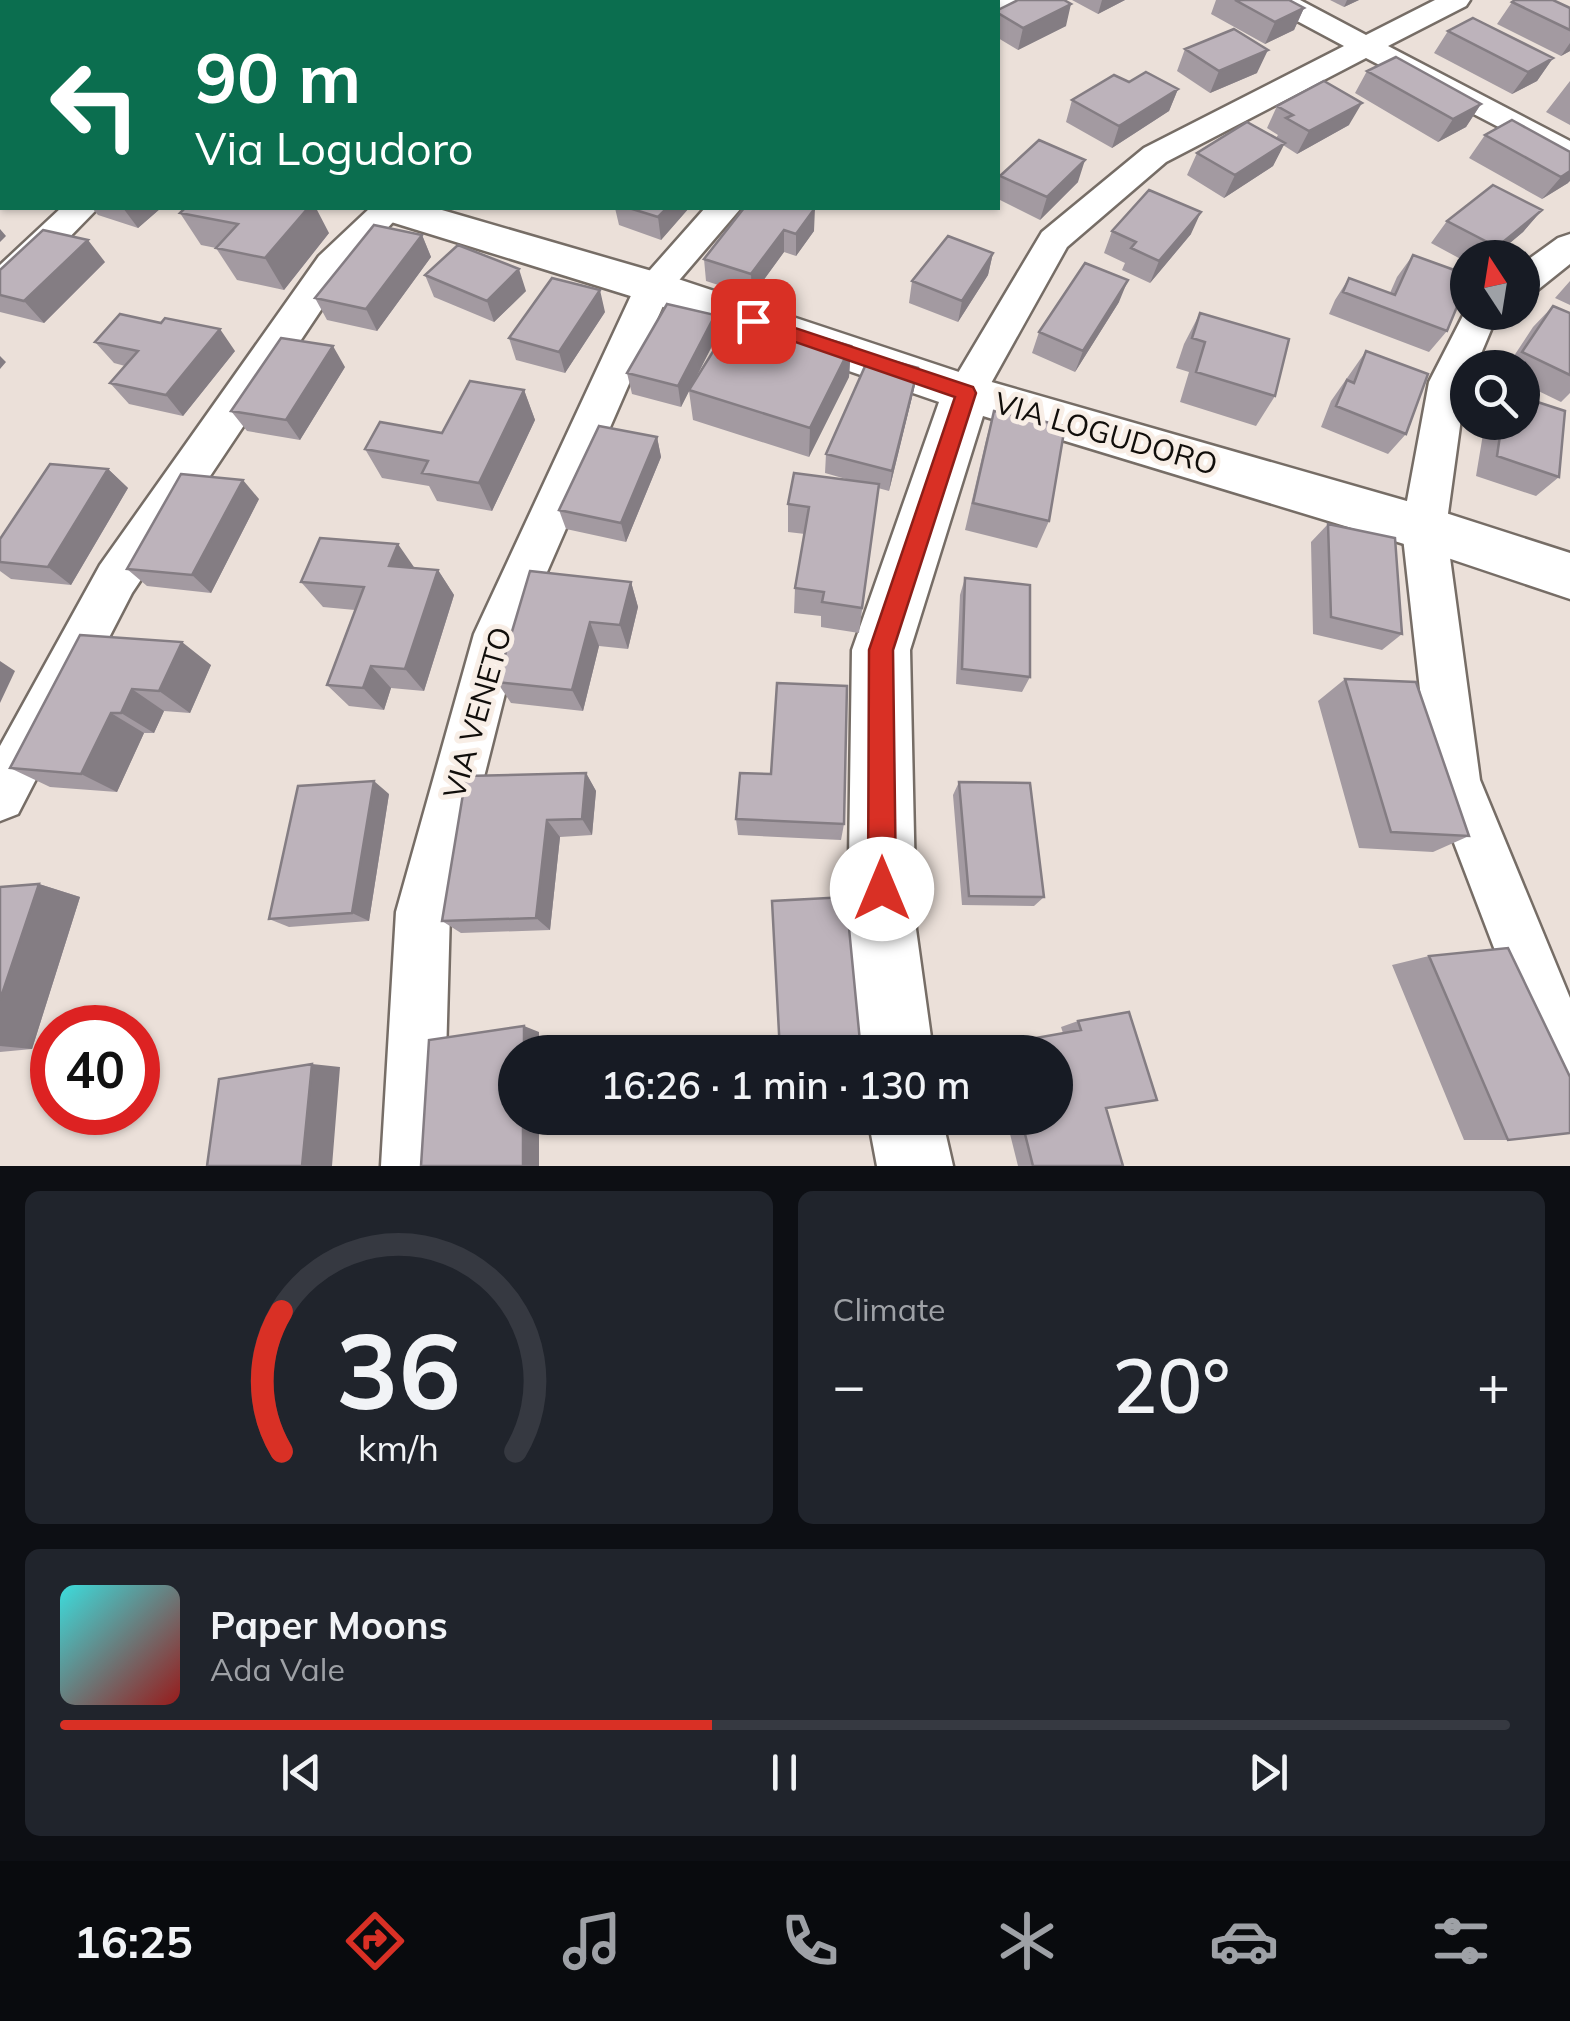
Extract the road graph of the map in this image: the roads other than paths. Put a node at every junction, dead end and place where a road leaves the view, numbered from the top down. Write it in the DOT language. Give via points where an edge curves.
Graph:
graph roads {
  1 [pos="1280,0"];
  2 [pos="1456,0"];
  3 [pos="1367,45"];
  4 [pos="1570,154"];
  5 [pos="79,210"];
  6 [pos="388,210"];
  7 [pos="397,210"];
  8 [pos="722,210"];
  9 [pos="1570,246"];
  10 [pos="1540,269"];
  11 [pos="0,286"];
  12 [pos="652,287"];
  13 [pos="1472,330"];
  14 [pos="966,393"];
  15 [pos="1424,528"];
  16 [pos="1570,576"];
  17 [pos="0,796"];
  18 [pos="895,1035"];
  19 [pos="1570,1071"];
  20 [pos="412,1166"];
  1 -- 3 [label="street"];
  2 -- 3 [label="street"];
  3 -- 4 [label="street"];
  3 -- 14 [label="street" via="1155,155 1054,240"];
  5 -- 11 [label="street"];
  6 -- 17 [label="street" via="332,265 116,579"];
  7 -- 12 [label="street, VIA LOGUDORO"];
  8 -- 12 [label="street, VIA VENETO"];
  9 -- 10 [label="street"];
  12 -- 14 [label="street, VIA LOGUDORO"];
  12 -- 20 [label="street, VIA VENETO" via="498,634 423,912"];
  13 -- 15 [label="street" via="1448,382"];
  14 -- 15 [label="street, VIA LOGUDORO"];
  14 -- 18 [label="street" via="881,650 882,929"];
  15 -- 16 [label="street, VIA LOGUDORO"];
  15 -- 19 [label="street" via="1456,780"];
}
